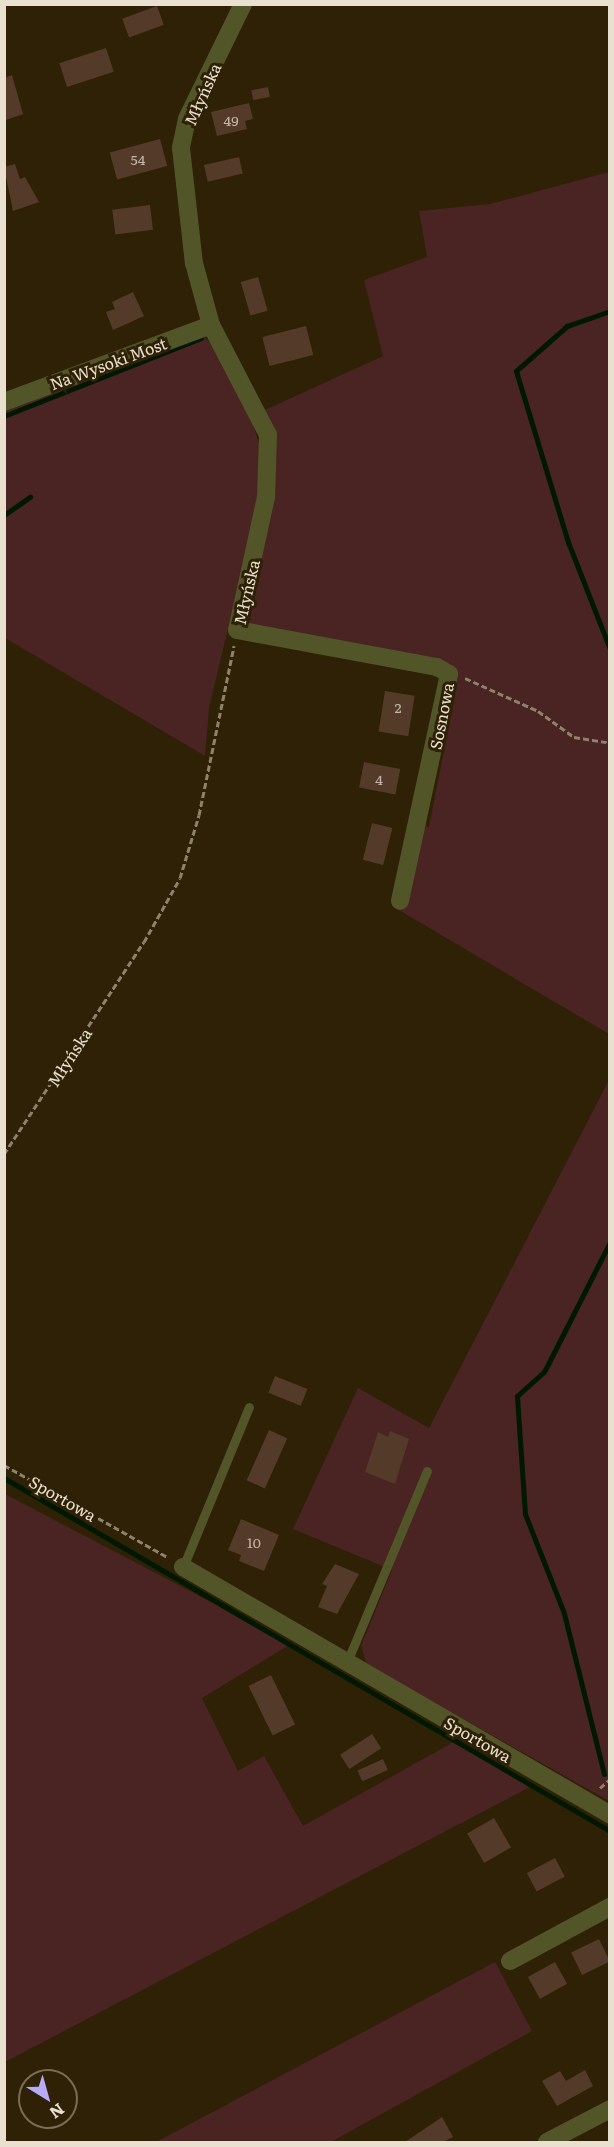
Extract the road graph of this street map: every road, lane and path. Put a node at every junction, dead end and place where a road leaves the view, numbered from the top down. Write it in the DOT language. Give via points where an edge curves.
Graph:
graph roads {
  1 [pos="243,4"];
  2 [pos="211,325"];
  3 [pos="4,402"];
  4 [pos="237,630"];
  5 [pos="445,669"];
  6 [pos="609,743"];
  7 [pos="400,901"];
  8 [pos="4,1154"];
  9 [pos="249,1407"];
  10 [pos="4,1465"];
  11 [pos="427,1471"];
  12 [pos="183,1567"];
  13 [pos="347,1662"];
  14 [pos="609,1815"];
  15 [pos="609,1907"];
  16 [pos="510,1961"];
  17 [pos="609,2109"];
  18 [pos="547,2142"];
  1 -- 2 [label="street, Młyńska" via="187,119 181,147 194,263"];
  2 -- 3 [label="street, Na Wysoki Most"];
  2 -- 4 [label="street, Młyńska" via="268,435 266,497"];
  4 -- 5 [label="street, Sosnowa"];
  4 -- 8 [label="path, Młyńska" via="199,815 180,878 144,942"];
  5 -- 6 [label="path" via="538,711 574,737"];
  5 -- 7 [label="street, Sosnowa" via="450,681"];
  9 -- 12 [label="lane"];
  10 -- 12 [label="path, Sportowa"];
  11 -- 13 [label="lane"];
  12 -- 13 [label="street, Sportowa"];
  13 -- 14 [label="street, Sportowa"];
  15 -- 16 [label="street"];
  17 -- 18 [label="street"];
}
